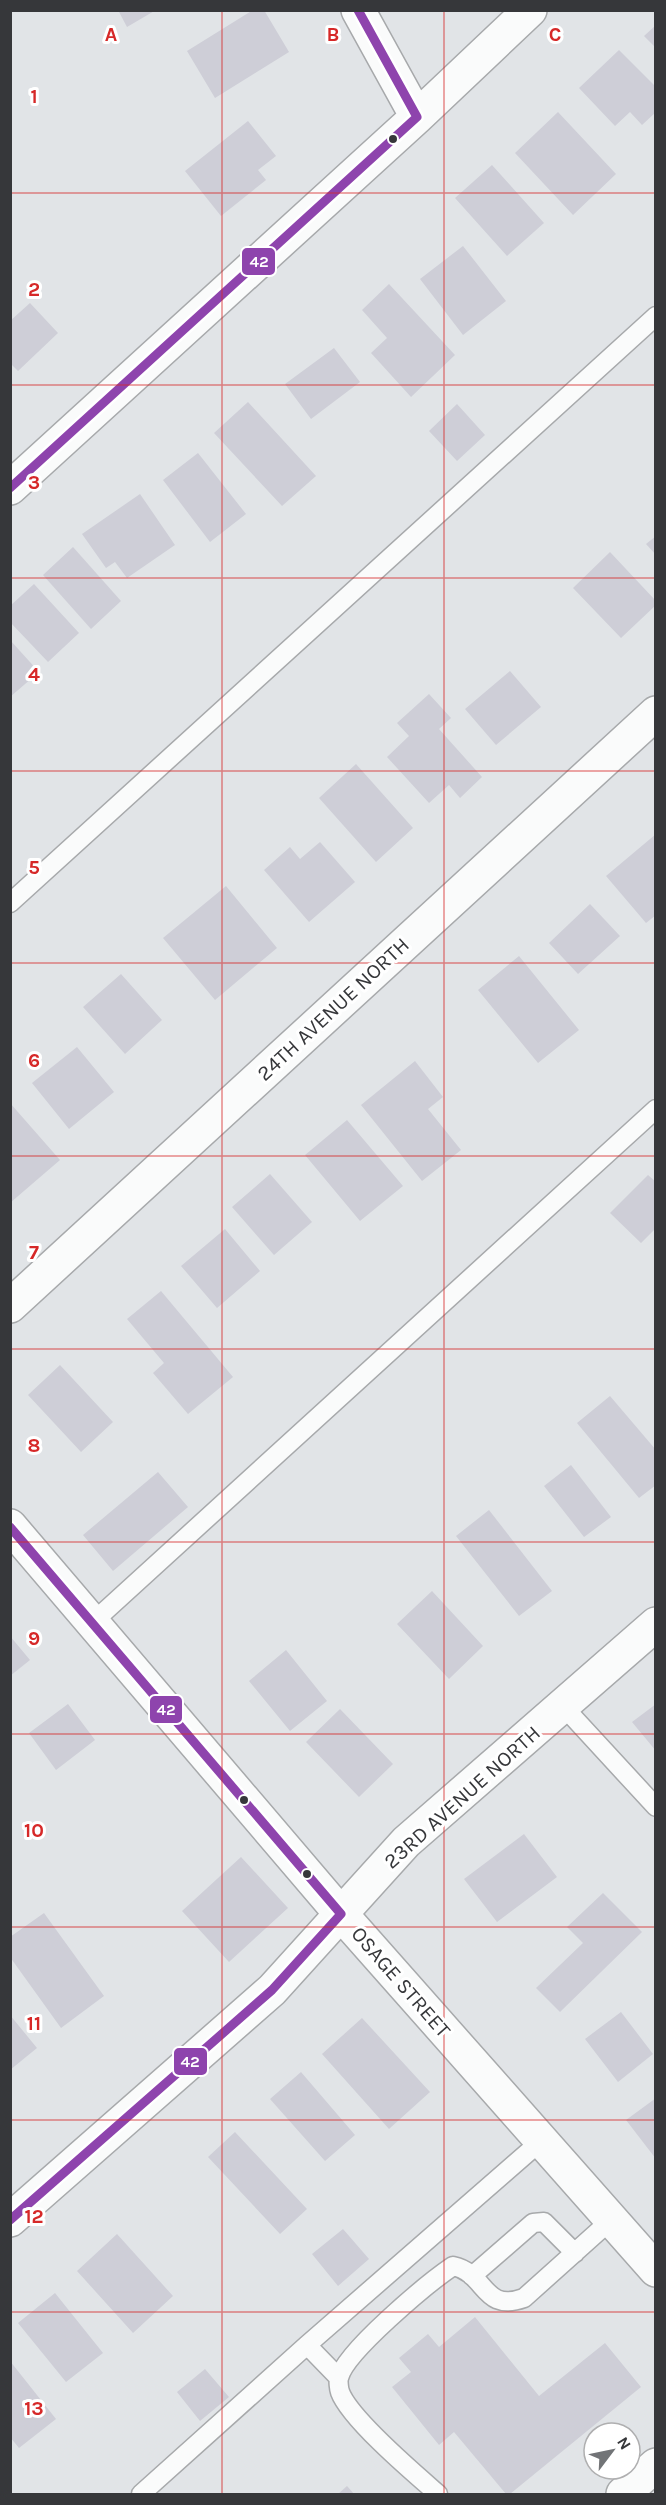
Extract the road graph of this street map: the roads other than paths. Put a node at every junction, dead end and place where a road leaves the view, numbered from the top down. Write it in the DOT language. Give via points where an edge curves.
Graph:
graph roads {
  1 [pos="358,10"];
  2 [pos="530,10"];
  3 [pos="417,117"];
  4 [pos="656,316"];
  5 [pos="10,488"];
  6 [pos="656,713"];
  7 [pos="10,903"];
  8 [pos="656,1109"];
  9 [pos="10,1306"];
  10 [pos="10,1526"];
  11 [pos="93,1622"];
  12 [pos="656,1624"];
  13 [pos="563,1706"];
  14 [pos="656,1807"];
  15 [pos="341,1914"];
  16 [pos="541,2140"];
  17 [pos="10,2220"];
  18 [pos="611,2220"];
  19 [pos="575,2253"];
  20 [pos="656,2270"];
  21 [pos="472,2276"];
  22 [pos="307,2345"];
  23 [pos="343,2370"];
  24 [pos="656,2465"];
  25 [pos="141,2494"];
  26 [pos="438,2494"];
  27 [pos="622,2494"];
  1 -- 3 [label="street"];
  2 -- 3 [label="street"];
  3 -- 5 [label="street"];
  4 -- 7 [label="lane"];
  6 -- 9 [label="street, 24TH AVENUE NORTH"];
  8 -- 11 [label="lane"];
  10 -- 11 [label="street, OSAGE STREET"];
  11 -- 15 [label="street, OSAGE STREET"];
  12 -- 13 [label="street, 23RD AVENUE NORTH"];
  13 -- 14 [label="lane"];
  13 -- 15 [label="street, 23RD AVENUE NORTH" via="406,1842"];
  15 -- 16 [label="street, OSAGE STREET"];
  15 -- 17 [label="street, 23RD AVENUE NORTH" via="272,1990"];
  16 -- 18 [label="street, OSAGE STREET"];
  16 -- 22 [label="lane"];
  18 -- 19 [label="lane"];
  18 -- 20 [label="street, OSAGE STREET"];
  19 -- 21 [label="lane" via="524,2298 510,2303 497,2301"];
  19 -- 21 [label="lane" via="544,2222 533,2223"];
  21 -- 23 [label="lane" via="453,2266 428,2283 380,2327"];
  22 -- 23 [label="lane"];
  22 -- 25 [label="lane"];
  23 -- 26 [label="lane" via="340,2391 347,2405"];
  24 -- 27 [label="street"];
}
